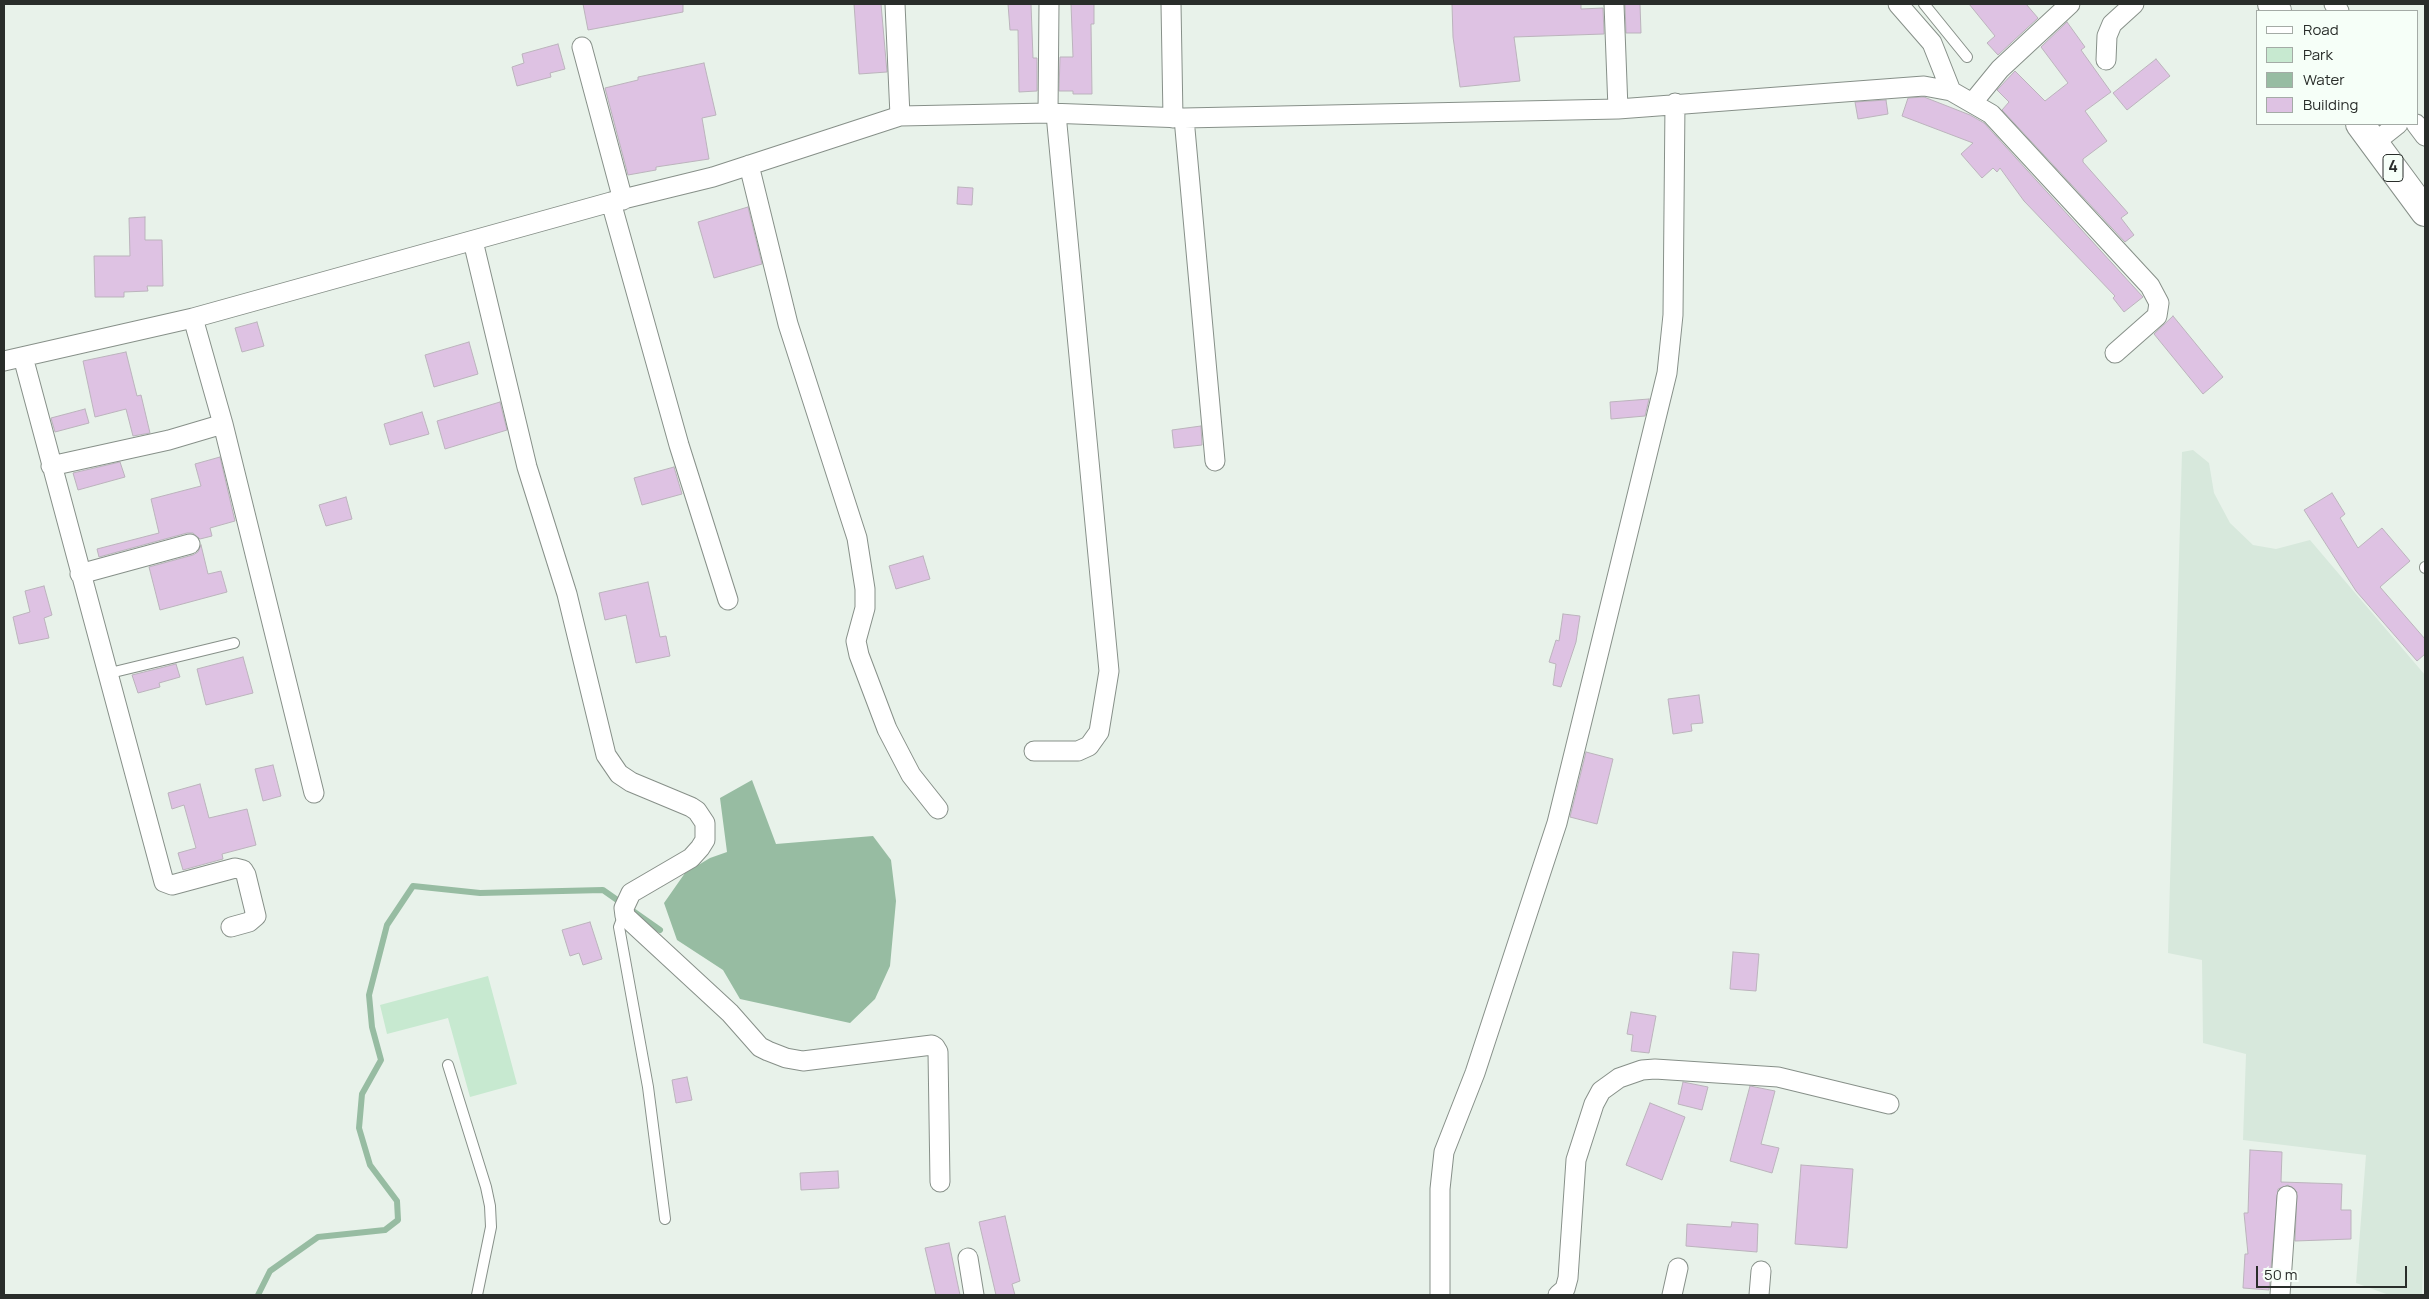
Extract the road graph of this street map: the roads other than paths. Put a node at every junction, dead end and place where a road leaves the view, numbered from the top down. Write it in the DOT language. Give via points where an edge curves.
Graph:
graph roads {
  1 [pos="895,4"];
  2 [pos="1049,4"];
  3 [pos="1171,4"];
  4 [pos="1614,4"];
  5 [pos="1898,4"];
  6 [pos="1924,4"];
  7 [pos="2070,4"];
  8 [pos="2134,4"];
  9 [pos="582,47"];
  10 [pos="1967,57"];
  11 [pos="2106,60"];
  12 [pos="1951,91"];
  13 [pos="1973,102"];
  14 [pos="1675,103"];
  15 [pos="1618,109"];
  16 [pos="1052,113"];
  17 [pos="900,116"];
  18 [pos="1178,118"];
  19 [pos="2395,125"];
  20 [pos="2417,125"];
  21 [pos="2367,133"];
  22 [pos="2425,136"];
  23 [pos="749,165"];
  24 [pos="617,201"];
  25 [pos="2425,212"];
  26 [pos="473,241"];
  27 [pos="193,318"];
  28 [pos="2115,353"];
  29 [pos="23,357"];
  30 [pos="4,361"];
  31 [pos="223,424"];
  32 [pos="1215,461"];
  33 [pos="51,466"];
  34 [pos="190,544"];
  35 [pos="80,574"];
  36 [pos="728,600"];
  37 [pos="234,644"];
  38 [pos="110,673"];
  39 [pos="1034,751"];
  40 [pos="314,793"];
  41 [pos="938,809"];
  42 [pos="626,906"];
  43 [pos="231,927"];
  44 [pos="448,1065"];
  45 [pos="1889,1104"];
  46 [pos="940,1182"];
  47 [pos="2287,1196"];
  48 [pos="665,1219"];
  49 [pos="968,1258"];
  50 [pos="1678,1268"];
  51 [pos="1761,1271"];
  52 [pos="476,1295"];
  53 [pos="974,1295"];
  54 [pos="1440,1295"];
  55 [pos="1558,1295"];
  56 [pos="1672,1295"];
  57 [pos="1759,1295"];
  58 [pos="2280,1295"];
  1 -- 17 [label="street"];
  2 -- 16 [label="street"];
  3 -- 18 [label="street"];
  4 -- 15 [label="street"];
  5 -- 12 [label="street" via="1932,43"];
  6 -- 10 [label="lane"];
  7 -- 13 [label="street" via="2005,64"];
  8 -- 11 [label="street" via="2112,24 2107,36"];
  9 -- 24 [label="street"];
  12 -- 13 [label="street"];
  12 -- 14 [label="street" via="1924,86 1775,99"];
  13 -- 28 [label="street" via="2000,122 2156,295 2159,303 2157,316"];
  14 -- 15 [label="street"];
  14 -- 54 [label="street" via="1673,315 1667,373 1557,823 1475,1073 1444,1152 1440,1189"];
  15 -- 18 [label="street"];
  16 -- 17 [label="street"];
  16 -- 18 [label="street"];
  16 -- 39 [label="street" via="1109,671 1099,732 1089,746 1078,751"];
  17 -- 23 [label="street"];
  18 -- 32 [label="street"];
  19 -- 21 [label="street"];
  20 -- 22 [label="street"];
  21 -- 25 [label="highway, 4"];
  23 -- 24 [label="street"];
  23 -- 41 [label="street" via="788,324 859,547 865,589 865,608 856,641 859,655 887,729 911,775"];
  24 -- 26 [label="street"];
  24 -- 36 [label="street" via="679,445"];
  26 -- 27 [label="street"];
  26 -- 42 [label="street" via="527,467 567,594 606,755 619,774 691,807 705,823 704,840 691,858 636,890"];
  27 -- 29 [label="street"];
  27 -- 31 [label="street"];
  29 -- 30 [label="street"];
  29 -- 33 [label="street"];
  31 -- 33 [label="street" via="169,440"];
  31 -- 40 [label="street"];
  33 -- 35 [label="street"];
  34 -- 35 [label="street"];
  35 -- 38 [label="street"];
  37 -- 38 [label="lane"];
  38 -- 43 [label="street" via="164,882 172,885 235,868 242,870 256,916 249,922"];
  42 -- 46 [label="street" via="760,1047 768,1051 803,1061 935,1047 938,1052"];
  42 -- 48 [label="lane" via="619,927 648,1087"];
  44 -- 52 [label="lane" via="490,1206 491,1227"];
  45 -- 55 [label="street" via="1778,1077 1654,1069 1619,1078 1601,1091 1594,1104 1576,1160 1568,1278 1565,1289"];
  47 -- 58 [label="street"];
  49 -- 53 [label="street"];
  50 -- 56 [label="street"];
  51 -- 57 [label="street"];
}
